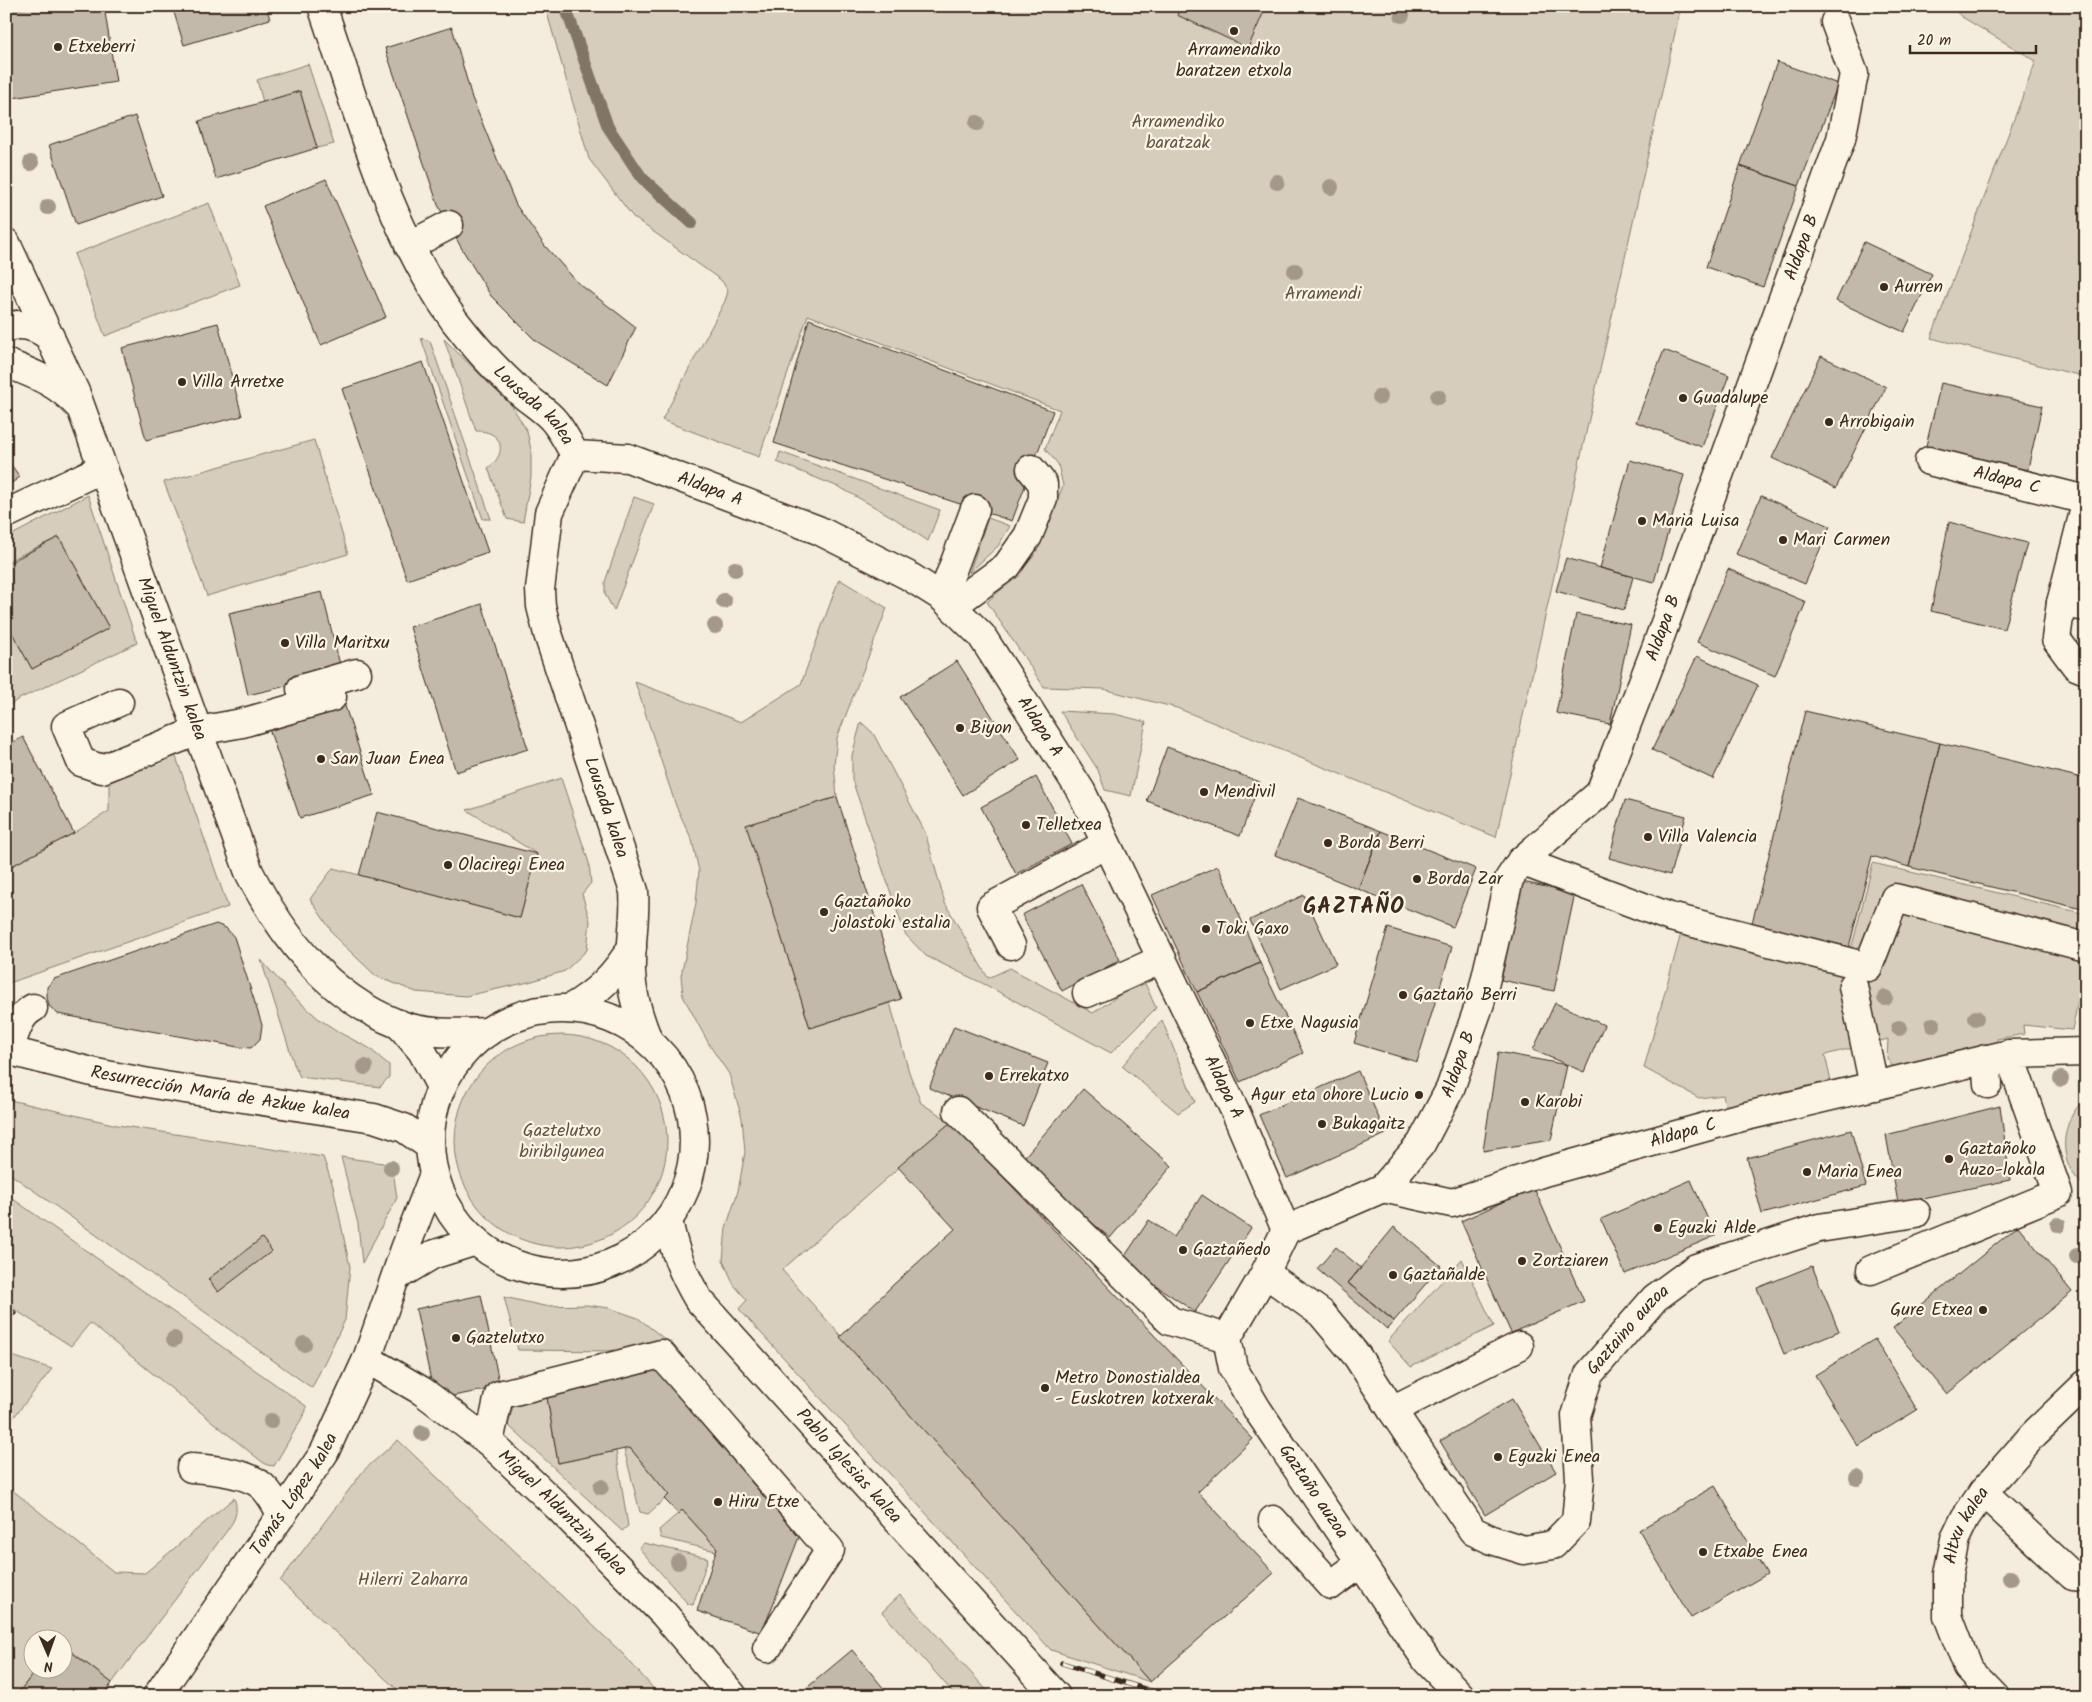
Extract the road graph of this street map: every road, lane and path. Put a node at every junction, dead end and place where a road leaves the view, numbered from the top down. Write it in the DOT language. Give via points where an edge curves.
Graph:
graph roads {
  1 [pos="322,6"];
  2 [pos="1835,22"];
  3 [pos="449,224"];
  4 [pos="6,244"];
  5 [pos="409,246"];
  6 [pos="6,328"];
  7 [pos="45,331"];
  8 [pos="6,362"];
  9 [pos="81,408"];
  10 [pos="575,454"];
  11 [pos="1929,461"];
  12 [pos="103,468"];
  13 [pos="1031,470"];
  14 [pos="2086,500"];
  15 [pos="2086,504"];
  16 [pos="975,509"];
  17 [pos="6,514"];
  18 [pos="947,602"];
  19 [pos="2073,605"];
  20 [pos="2086,670"];
  21 [pos="357,673"];
  22 [pos="332,697"];
  23 [pos="119,702"];
  24 [pos="198,731"];
  25 [pos="1106,844"];
  26 [pos="1521,861"];
  27 [pos="1011,945"];
  28 [pos="632,947"];
  29 [pos="2086,947"];
  30 [pos="1162,959"];
  31 [pos="1853,986"];
  32 [pos="1087,993"];
  33 [pos="32,1008"];
  34 [pos="569,1009"];
  35 [pos="398,1024"];
  36 [pos="488,1032"];
  37 [pos="648,1040"];
  38 [pos="8,1050"];
  39 [pos="2086,1052"];
  40 [pos="1994,1066"];
  41 [pos="1874,1086"];
  42 [pos="441,1087"];
  43 [pos="958,1111"];
  44 [pos="430,1146"];
  45 [pos="434,1174"];
  46 [pos="1383,1188"];
  47 [pos="1916,1213"];
  48 [pos="668,1220"];
  49 [pos="1286,1230"];
  50 [pos="476,1241"];
  51 [pos="1871,1270"];
  52 [pos="1265,1273"];
  53 [pos="396,1276"];
  54 [pos="1227,1338"];
  55 [pos="1519,1346"];
  56 [pos="367,1359"];
  57 [pos="2086,1384"];
  58 [pos="1392,1410"];
  59 [pos="489,1442"];
  60 [pos="191,1468"];
  61 [pos="1983,1492"];
  62 [pos="282,1515"];
  63 [pos="1273,1520"];
  64 [pos="1361,1563"];
  65 [pos="2085,1577"];
  66 [pos="767,1648"];
  67 [pos="157,1696"];
  68 [pos="733,1696"];
  69 [pos="1056,1696"];
  70 [pos="1461,1696"];
  71 [pos="1995,1696"];
  1 -- 5 [label="street, Lousada kalea" via="387,197"];
  2 -- 26 [label="street, Aldapa B" via="1854,74 1841,139 1656,648 1600,793"];
  3 -- 5 [label="street"];
  4 -- 7 [label="street, Miguel Alduntzin kalea"];
  5 -- 10 [label="street, Lousada kalea" via="456,321 492,364 554,421"];
  6 -- 7 [label="street" via="26,325"];
  7 -- 8 [label="street" via="34,353 24,359"];
  7 -- 9 [label="street, Miguel Alduntzin kalea"];
  8 -- 9 [label="street" via="64,390"];
  9 -- 12 [label="street, Miguel Alduntzin kalea"];
  10 -- 18 [label="street, Aldapa A" via="628,458 818,530 907,575"];
  10 -- 28 [label="street, Lousada kalea" via="549,513 540,585 541,606 630,875 635,906"];
  11 -- 14 [label="street, Aldapa C"];
  12 -- 17 [label="street"];
  12 -- 24 [label="street, Miguel Alduntzin kalea"];
  13 -- 18 [label="street" via="1043,484 1043,498 1028,536 1007,566"];
  15 -- 19 [label="street"];
  16 -- 18 [label="street"];
  18 -- 25 [label="street, Aldapa A" via="981,636 1081,791"];
  19 -- 20 [label="street" via="2056,639 2076,666"];
  21 -- 24 [label="street" via="238,708"];
  22 -- 24 [label="street" via="242,723"];
  23 -- 24 [label="street" via="66,726 81,762 102,769"];
  24 -- 35 [label="street, Miguel Alduntzin kalea" via="249,872 284,932 329,982 362,1006"];
  25 -- 27 [label="street" via="992,907"];
  25 -- 30 [label="street, Aldapa A"];
  26 -- 29 [label="street" via="1670,917 1868,967 1895,898"];
  26 -- 46 [label="street, Aldapa B" via="1509,879 1480,1003 1450,1089 1421,1144"];
  28 -- 34 [label="street, Lousada kalea" via="605,985"];
  28 -- 37 [label="street, Lousada kalea" via="633,995"];
  30 -- 32 [label="street"];
  30 -- 49 [label="street, Aldapa A" via="1236,1113"];
  31 -- 41 [label="street"];
  33 -- 38 [label="street" via="21,1019"];
  34 -- 36 [label="street" via="527,1014"];
  34 -- 37 [label="street" via="618,1022"];
  35 -- 36 [label="street, Miguel Alduntzin kalea" via="442,1032"];
  35 -- 42 [label="street, Miguel Alduntzin kalea" via="422,1051"];
  36 -- 42 [label="street" via="461,1056"];
  37 -- 48 [label="street" via="679,1078 689,1101 694,1126 690,1175"];
  38 -- 44 [label="street, Resurrección María de Azkue kalea" via="96,1073 374,1118 404,1128"];
  39 -- 40 [label="street, Aldapa C"];
  40 -- 41 [label="street, Aldapa C"];
  40 -- 51 [label="street" via="2058,1193"];
  41 -- 46 [label="street, Aldapa C" via="1734,1119 1544,1172 1452,1203"];
  42 -- 44 [label="street" via="431,1126"];
  43 -- 54 [label="street" via="1170,1322"];
  44 -- 45 [label="street"];
  45 -- 50 [label="street" via="443,1199 457,1222"];
  45 -- 53 [label="street, Tomás López kalea"];
  46 -- 49 [label="street"];
  47 -- 58 [label="street, Gaztaino auzoa" via="1810,1231 1696,1268 1655,1298 1589,1374 1576,1416 1580,1479 1576,1521 1553,1545 1524,1550 1474,1531"];
  48 -- 50 [label="street" via="652,1238 612,1264 564,1273 517,1265"];
  48 -- 69 [label="street, Pablo Iglesias kalea" via="673,1248 698,1299"];
  49 -- 52 [label="street"];
  50 -- 53 [label="street" via="432,1255"];
  52 -- 54 [label="street"];
  52 -- 58 [label="street" via="1321,1313 1357,1356"];
  53 -- 56 [label="street, Tomás López kalea"];
  54 -- 64 [label="street, Gaztaño auzoa" via="1233,1368 1256,1409"];
  55 -- 58 [label="street"];
  56 -- 59 [label="street, Miguel Alduntzin kalea" via="422,1391"];
  56 -- 62 [label="street, Tomás López kalea" via="324,1453"];
  57 -- 61 [label="street, Altxu kalea" via="2034,1434"];
  59 -- 66 [label="street" via="499,1396 661,1354 830,1550"];
  59 -- 68 [label="street, Miguel Alduntzin kalea" via="664,1614"];
  60 -- 62 [label="street" via="219,1470 264,1487"];
  61 -- 65 [label="street" via="2073,1576"];
  61 -- 71 [label="street, Altxu kalea" via="1955,1539 1948,1574 1948,1616 1968,1668"];
  62 -- 67 [label="street, Tomás López kalea"];
  63 -- 64 [label="street" via="1331,1585"];
  64 -- 70 [label="street, Gaztaño auzoa" via="1427,1661"];
}
